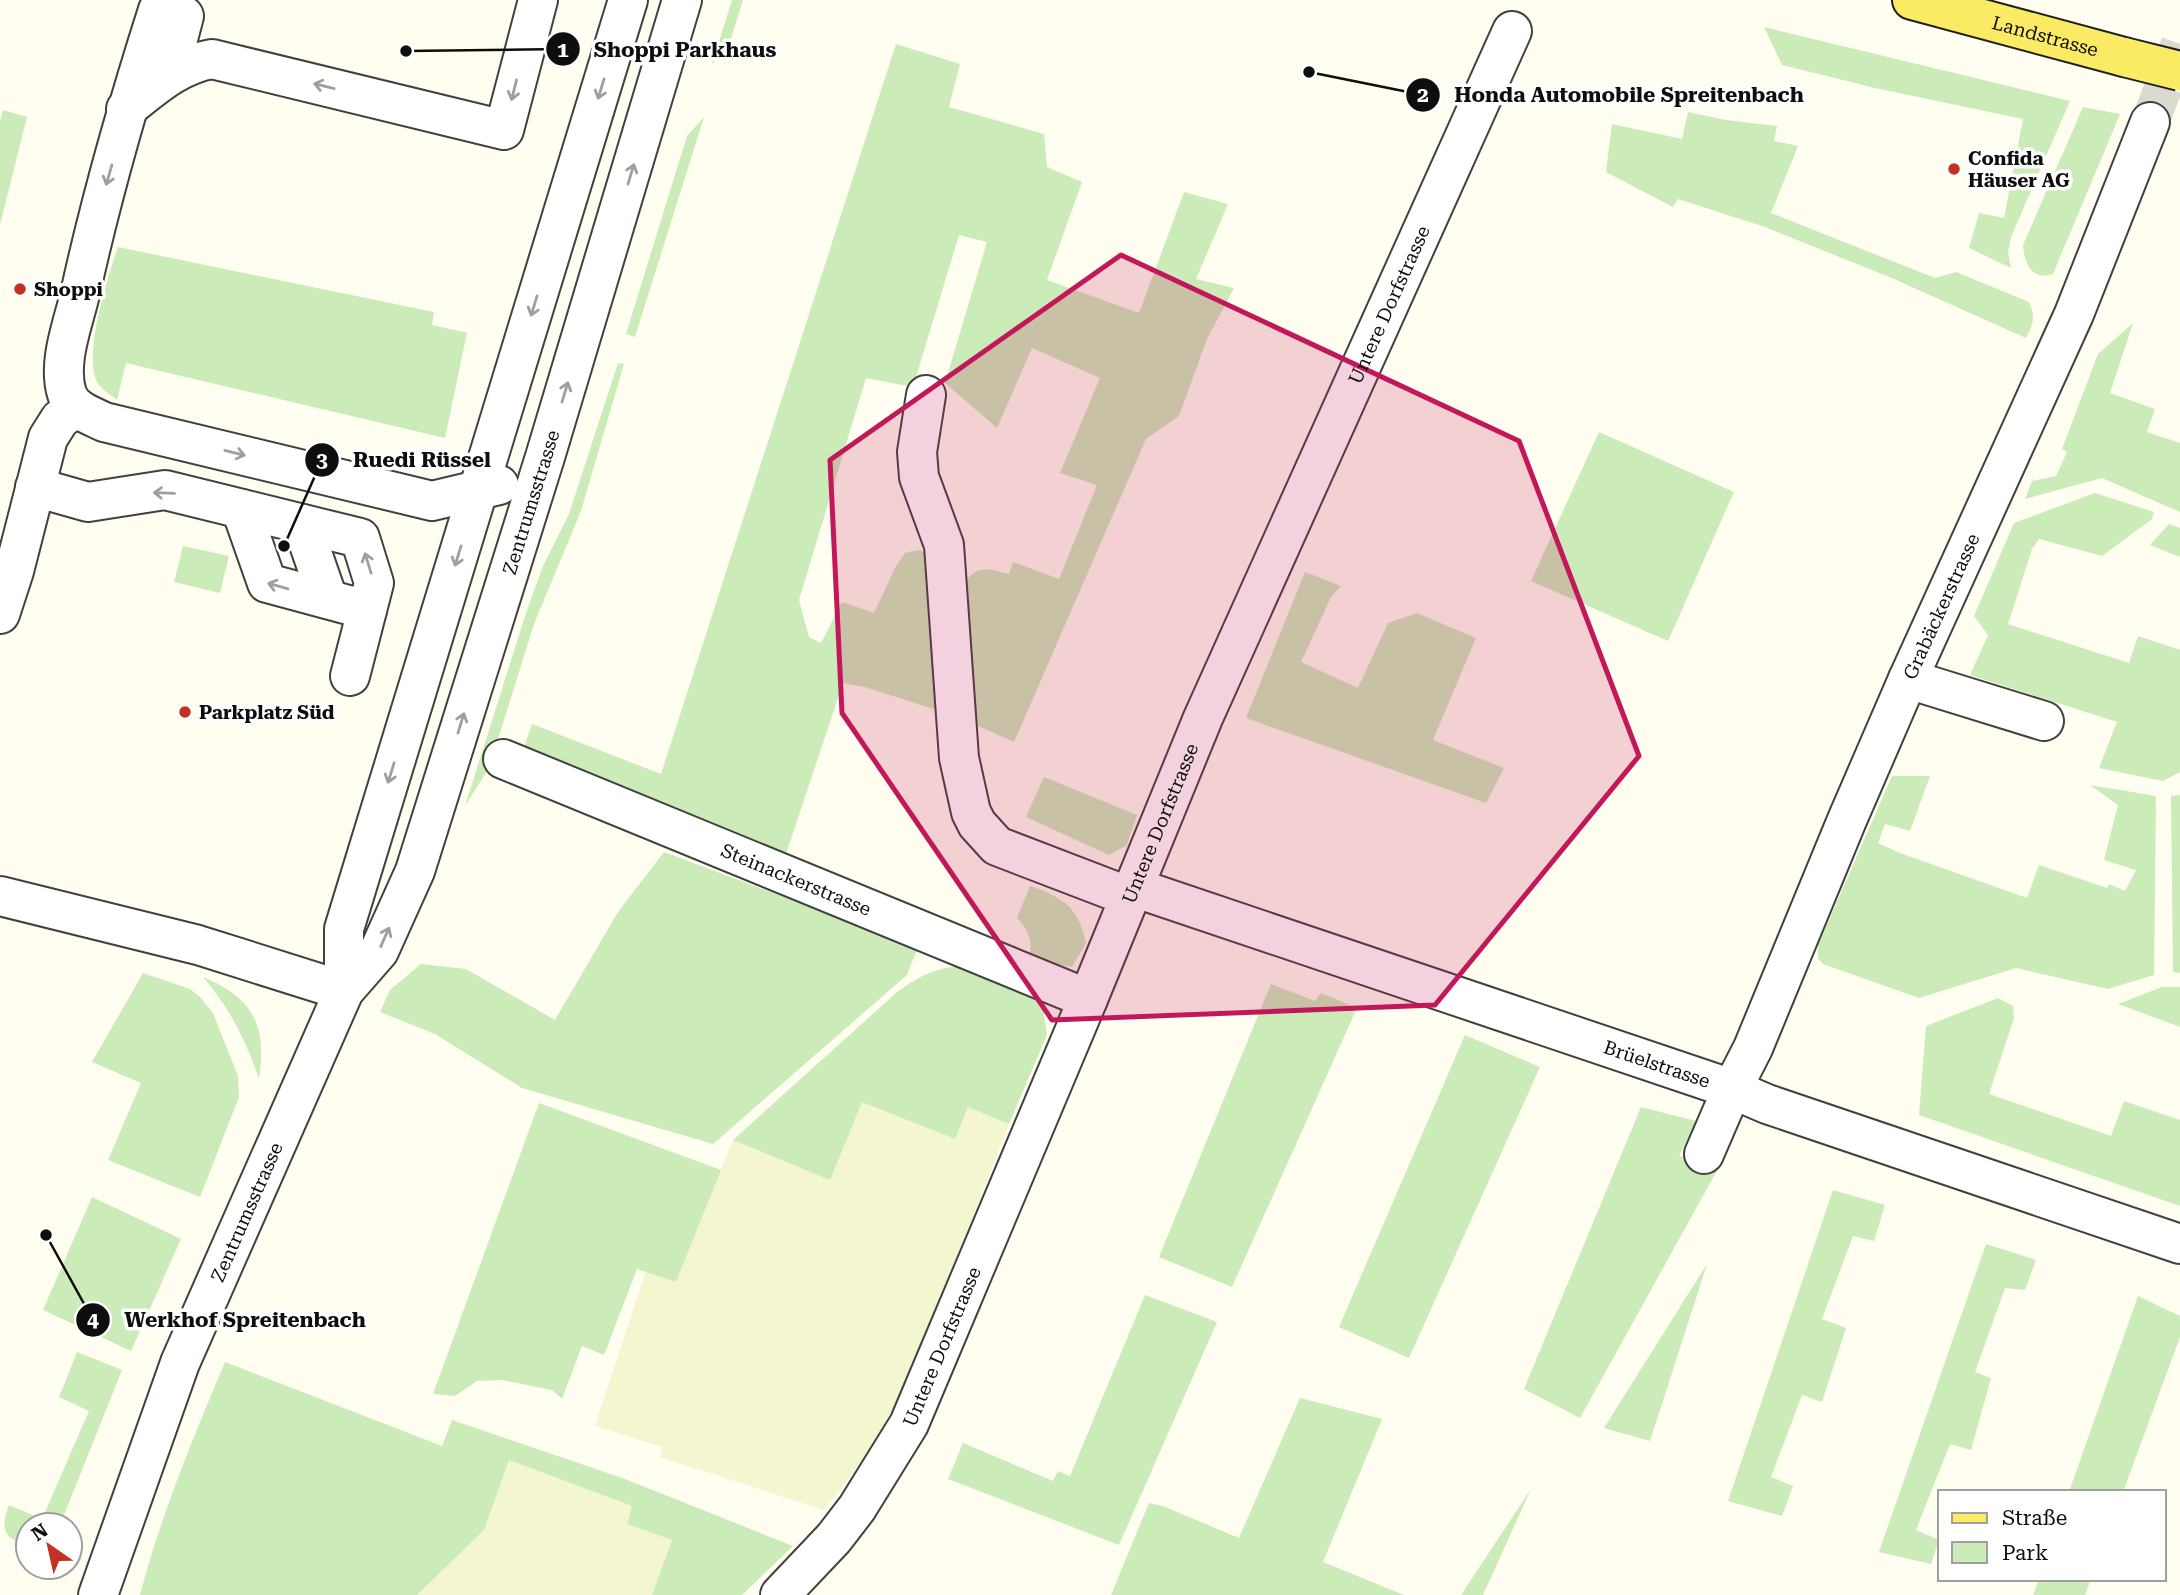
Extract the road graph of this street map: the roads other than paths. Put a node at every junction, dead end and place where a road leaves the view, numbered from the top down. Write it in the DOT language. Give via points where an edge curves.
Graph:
graph roads {
  1 [pos="538,0"];
  2 [pos="628,0"];
  3 [pos="682,0"];
  4 [pos="1912,0"];
  5 [pos="171,13"];
  6 [pos="1511,31"];
  7 [pos="2180,71"];
  8 [pos="126,109"];
  9 [pos="2150,122"];
  10 [pos="926,395"];
  11 [pos="76,408"];
  12 [pos="545,457"];
  13 [pos="35,487"];
  14 [pos="478,490"];
  15 [pos="241,509"];
  16 [pos="302,524"];
  17 [pos="328,599"];
  18 [pos="368,610"];
  19 [pos="0,614"];
  20 [pos="350,676"];
  21 [pos="1908,679"];
  22 [pos="2045,721"];
  23 [pos="503,759"];
  24 [pos="1132,892"];
  25 [pos="0,896"];
  26 [pos="344,991"];
  27 [pos="1088,999"];
  28 [pos="1732,1089"];
  29 [pos="1704,1154"];
  30 [pos="2180,1244"];
  31 [pos="98,1595"];
  32 [pos="780,1595"];
  1 -- 8 [label="street, one-way" via="504,130 212,59 180,68"];
  2 -- 14 [label="street, Zentrumsstrasse, one-way"];
  12 -- 3 [label="street, Zentrumsstrasse, one-way"];
  4 -- 7 [label="main road, Landstrasse, bridge"];
  5 -- 8 [label="street" via="178,39"];
  6 -- 24 [label="street, Untere Dorfstrasse" via="1203,718"];
  8 -- 11 [label="street, one-way" via="68,343 63,376"];
  9 -- 21 [label="street, Grabäckerstrasse" via="2074,314"];
  10 -- 24 [label="street" via="917,452 919,477 944,545 959,758 971,812 997,846"];
  11 -- 13 [label="street" via="53,427"];
  11 -- 14 [label="street, one-way" via="104,422 432,501"];
  12 -- 14 [label="street" via="519,477"];
  26 -- 12 [label="street, Zentrumsstrasse, one-way" via="379,951 415,871"];
  15 -- 13 [label="street, one-way" via="165,490 88,502"];
  13 -- 19 [label="street"];
  14 -- 26 [label="street, Zentrumsstrasse, one-way" via="344,929"];
  15 -- 16 [label="street"];
  17 -- 15 [label="street, one-way" via="267,583"];
  16 -- 17 [label="street"];
  18 -- 16 [label="street, one-way" via="374,583 360,538"];
  17 -- 18 [label="street"];
  18 -- 20 [label="street"];
  21 -- 22 [label="street"];
  21 -- 28 [label="street, Grabäckerstrasse"];
  23 -- 27 [label="street, Steinackerstrasse"];
  24 -- 27 [label="street, Untere Dorfstrasse"];
  24 -- 28 [label="street, Brüelstrasse"];
  25 -- 26 [label="street" via="198,945"];
  26 -- 31 [label="street, Zentrumsstrasse" via="180,1363"];
  27 -- 32 [label="street, Untere Dorfstrasse" via="909,1424 857,1508"];
  28 -- 29 [label="street, Grabäckerstrasse"];
  28 -- 30 [label="street, Brüelstrasse"];
}
